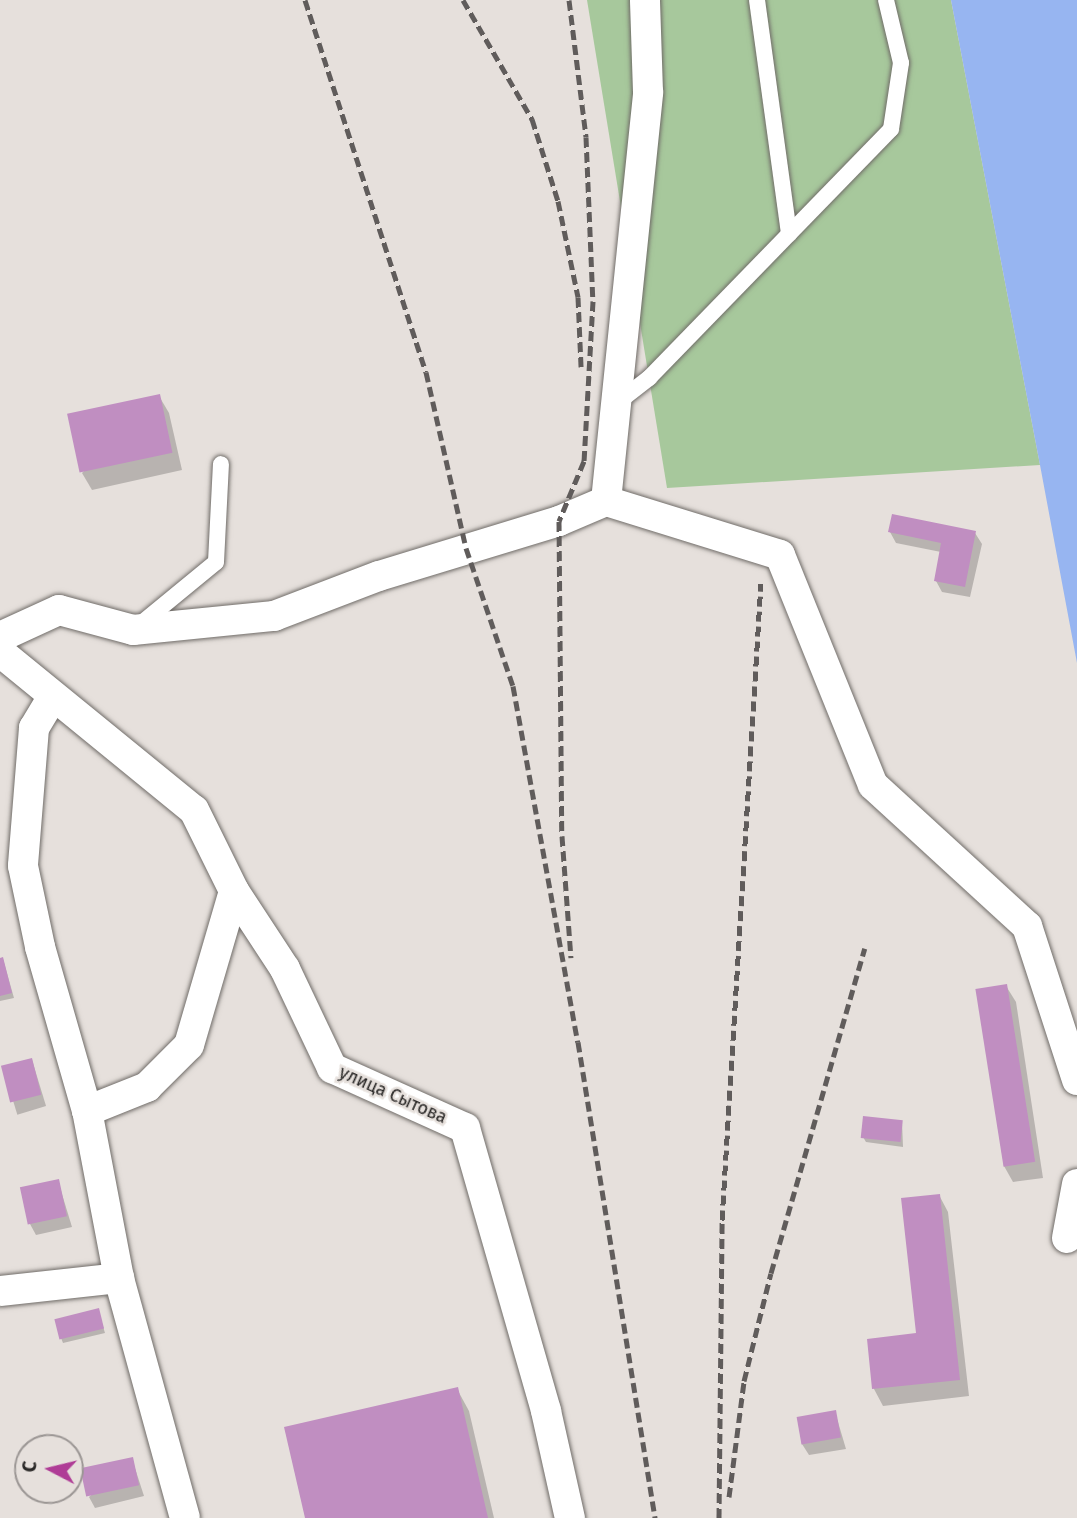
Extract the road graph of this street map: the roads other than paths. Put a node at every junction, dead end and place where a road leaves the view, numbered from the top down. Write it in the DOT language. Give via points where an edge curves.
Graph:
graph roads {
  1 [pos="645,0"];
  2 [pos="757,0"];
  3 [pos="886,0"];
  4 [pos="789,234"];
  5 [pos="617,403"];
  6 [pos="222,464"];
  7 [pos="606,501"];
  8 [pos="133,630"];
  9 [pos="0,637"];
  10 [pos="0,652"];
  11 [pos="52,698"];
  12 [pos="234,891"];
  13 [pos="1077,1080"];
  14 [pos="88,1111"];
  15 [pos="1077,1184"];
  16 [pos="1067,1238"];
  17 [pos="119,1278"];
  18 [pos="0,1291"];
  19 [pos="185,1518"];
  20 [pos="570,1518"];
  1 -- 5 [label="street" via="648,92"];
  2 -- 4 [label="lane"];
  3 -- 4 [label="lane" via="901,63 891,129"];
  4 -- 5 [label="lane" via="649,378"];
  5 -- 7 [label="street"];
  6 -- 8 [label="lane" via="216,562"];
  7 -- 8 [label="street" via="559,521 379,576 274,616"];
  7 -- 13 [label="street" via="780,555 873,785 1027,926"];
  8 -- 9 [label="street" via="60,610"];
  10 -- 11 [label="street, улица Сытова"];
  11 -- 12 [label="street, улица Сытова" via="194,810"];
  11 -- 14 [label="street" via="34,729 23,866 40,947"];
  12 -- 14 [label="street" via="189,1045 147,1087"];
  12 -- 20 [label="street, улица Сытова" via="285,969 332,1068 465,1128 545,1411"];
  14 -- 17 [label="street"];
  15 -- 16 [label="street"];
  17 -- 18 [label="street"];
  17 -- 19 [label="street"];
}
